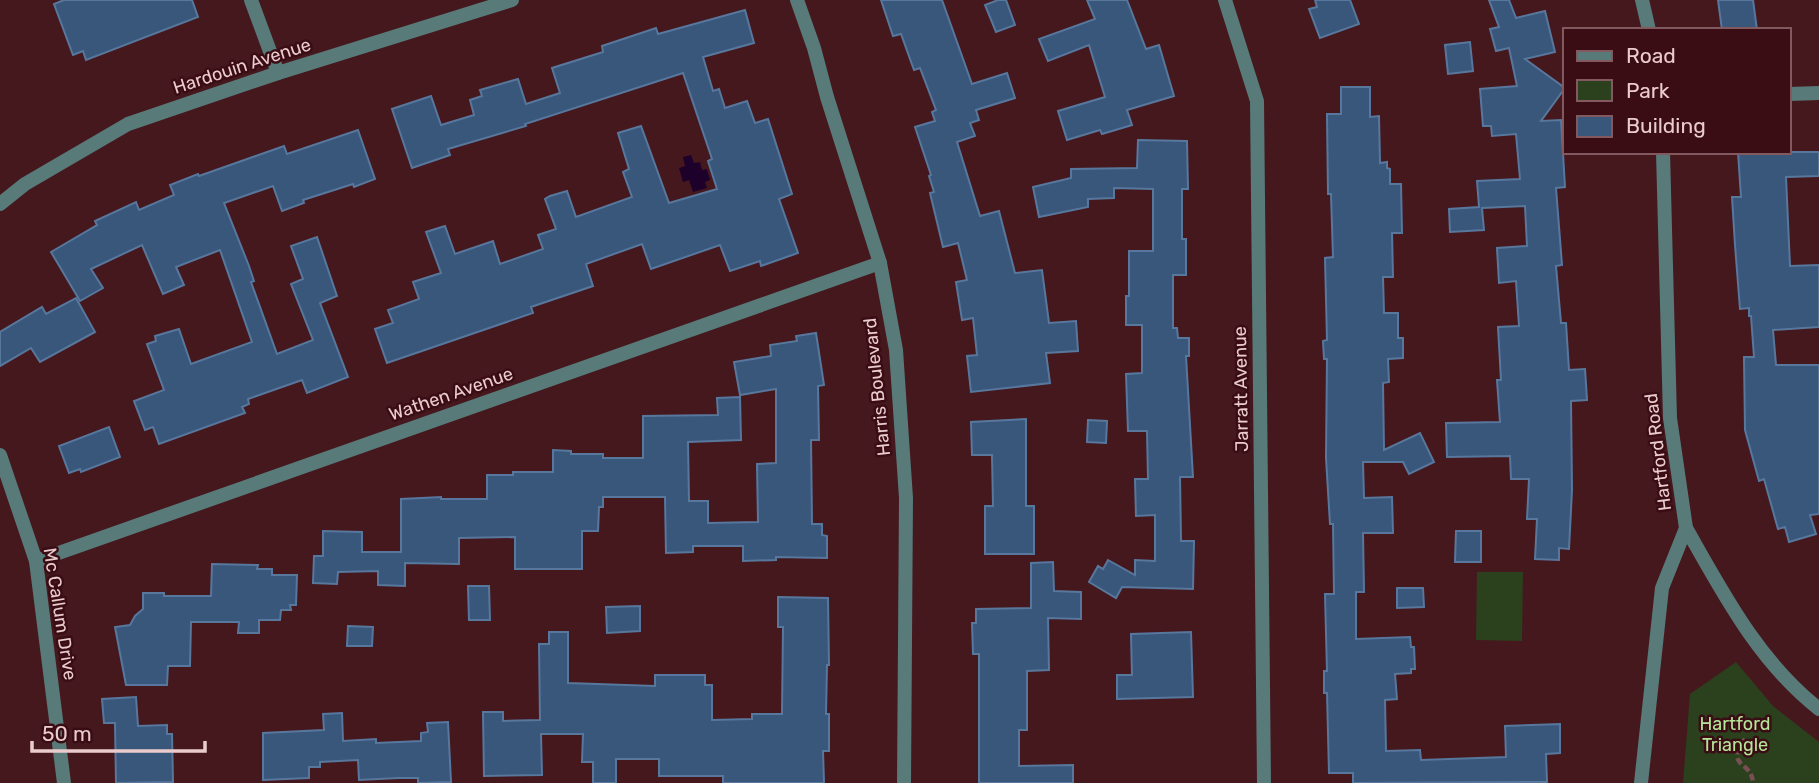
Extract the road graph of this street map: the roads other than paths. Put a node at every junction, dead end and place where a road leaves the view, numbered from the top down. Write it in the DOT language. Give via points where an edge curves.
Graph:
graph roads {
  1 [pos="251,0"];
  2 [pos="512,0"];
  3 [pos="797,0"];
  4 [pos="1224,0"];
  5 [pos="1642,0"];
  6 [pos="1649,28"];
  7 [pos="278,73"];
  8 [pos="1819,93"];
  9 [pos="1791,94"];
  10 [pos="1663,154"];
  11 [pos="0,204"];
  12 [pos="880,263"];
  13 [pos="0,455"];
  14 [pos="1686,528"];
  15 [pos="36,561"];
  16 [pos="1819,709"];
  17 [pos="64,783"];
  18 [pos="904,783"];
  19 [pos="1265,783"];
  20 [pos="1641,783"];
  1 -- 7 [label="street"];
  2 -- 7 [label="street, Hardouin Avenue"];
  3 -- 12 [label="street, Harris Boulevard"];
  4 -- 19 [label="street, Jarratt Avenue" via="1257,101"];
  5 -- 6 [label="street"];
  7 -- 11 [label="street, Hardouin Avenue" via="128,124 25,184"];
  8 -- 9 [label="street"];
  10 -- 14 [label="street, Hartford Road" via="1670,418"];
  12 -- 15 [label="street, Wathen Avenue"];
  12 -- 18 [label="street, Harris Boulevard" via="896,350 906,498"];
  13 -- 15 [label="street, Mc Callum Drive"];
  14 -- 16 [label="street" via="1756,644"];
  14 -- 20 [label="street, Hartford Road" via="1662,587"];
  15 -- 17 [label="street, Mc Callum Drive"];
}
